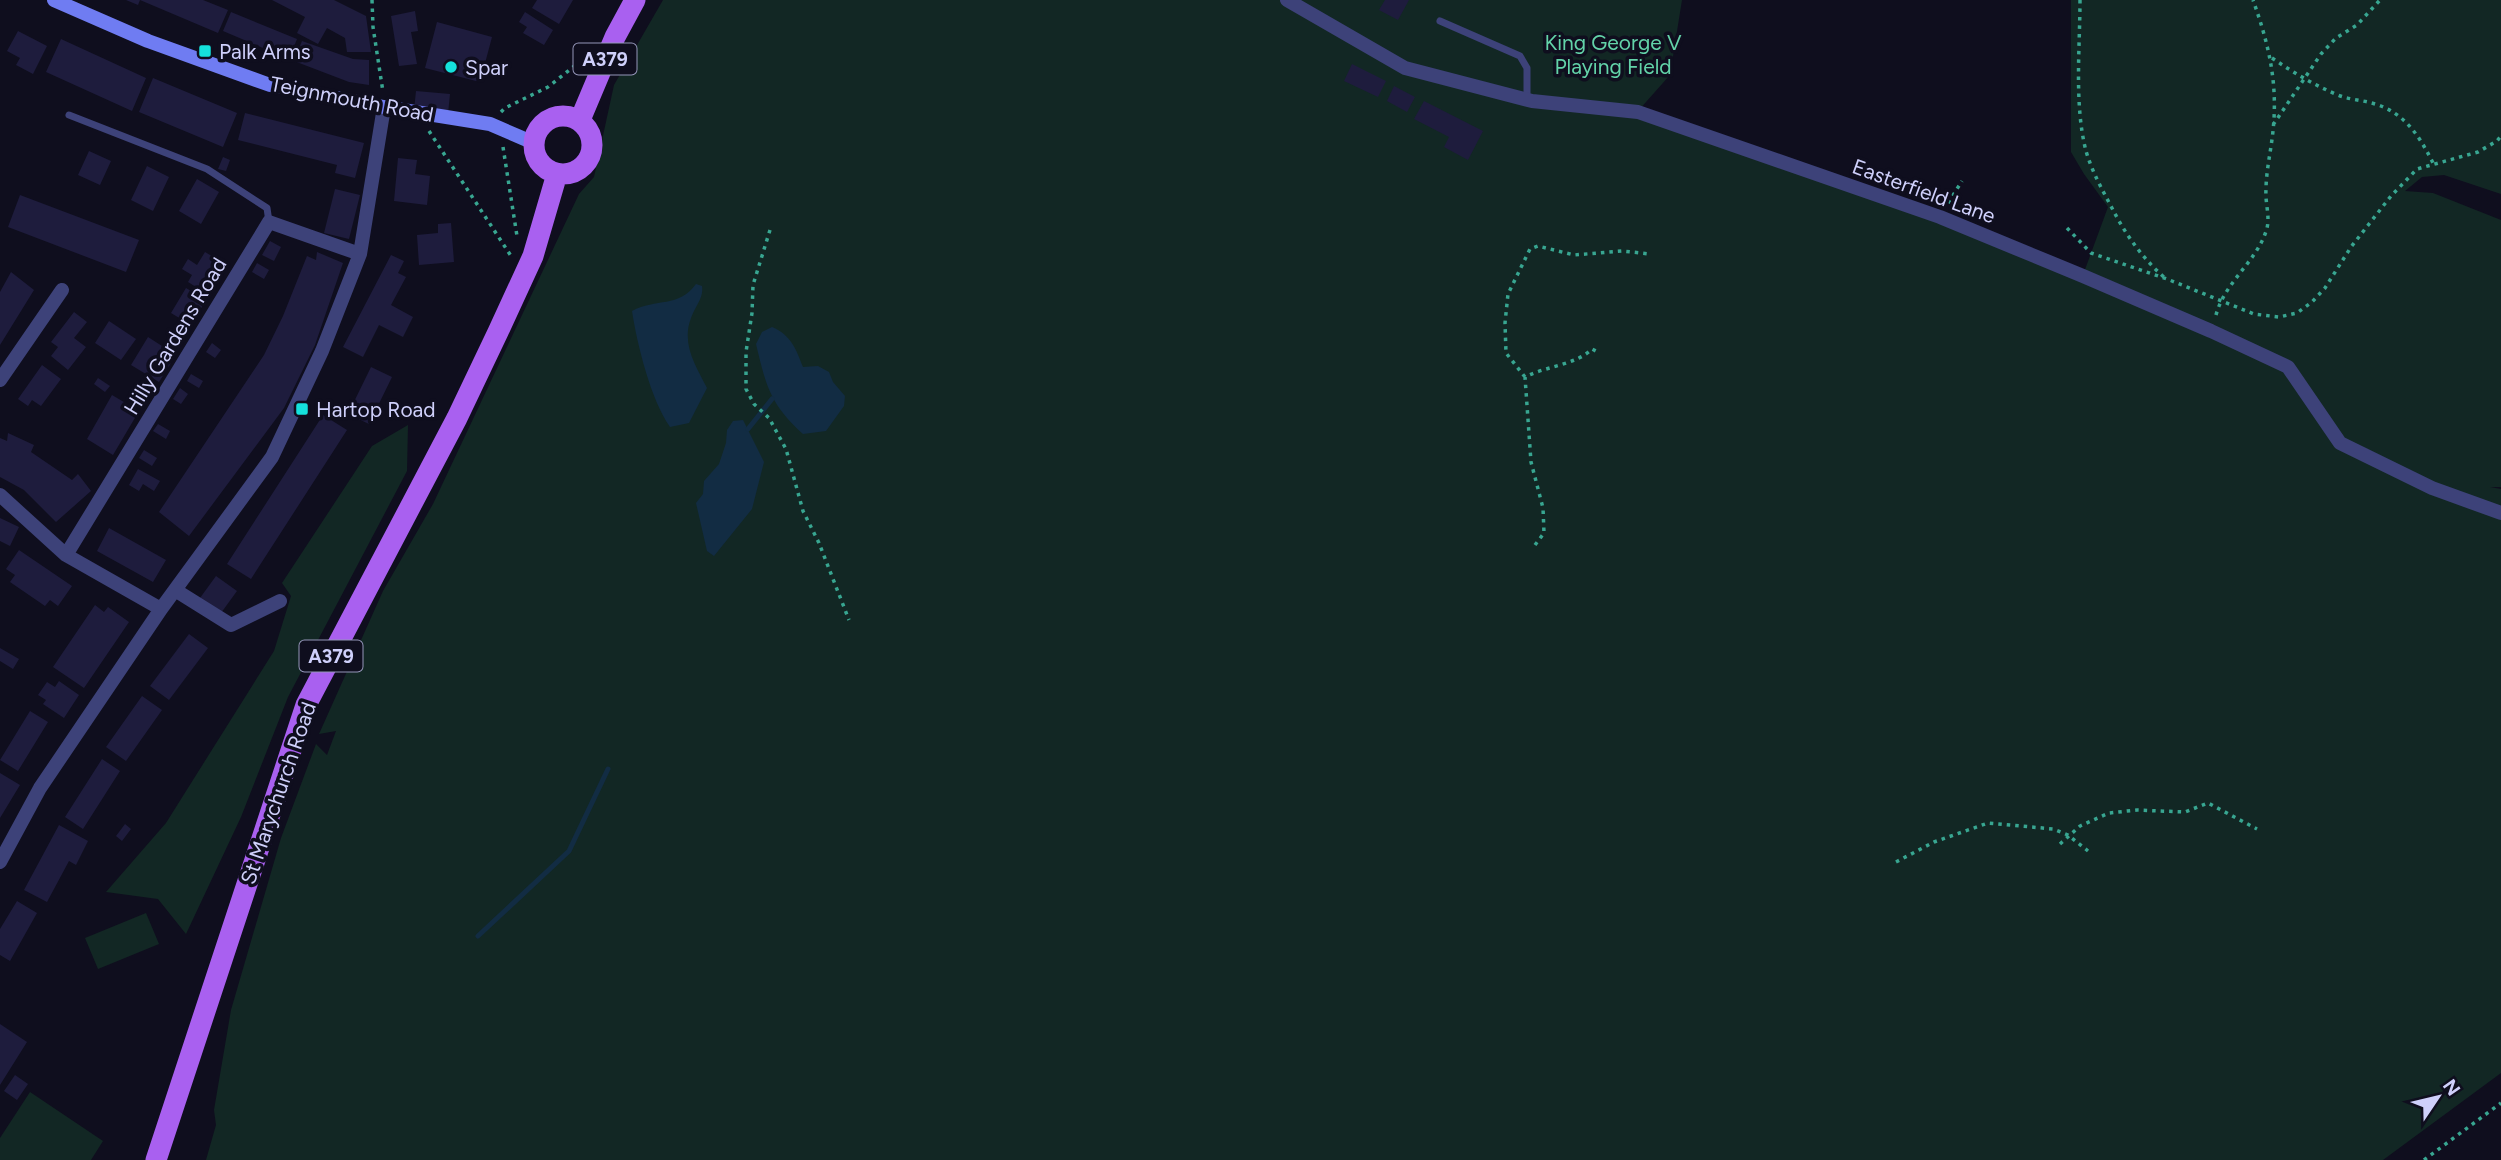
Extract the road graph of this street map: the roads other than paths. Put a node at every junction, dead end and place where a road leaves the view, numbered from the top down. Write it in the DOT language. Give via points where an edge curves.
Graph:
graph roads {
  1 [pos="54,0"];
  2 [pos="635,0"];
  3 [pos="1287,0"];
  4 [pos="1440,21"];
  5 [pos="1527,100"];
  6 [pos="384,107"];
  7 [pos="69,116"];
  8 [pos="580,120"];
  9 [pos="534,143"];
  10 [pos="557,174"];
  11 [pos="269,222"];
  12 [pos="360,254"];
  13 [pos="62,290"];
  14 [pos="0,380"];
  15 [pos="0,495"];
  16 [pos="2501,513"];
  17 [pos="66,555"];
  18 [pos="175,590"];
  19 [pos="280,601"];
  20 [pos="161,609"];
  21 [pos="0,862"];
  22 [pos="156,1160"];
  1 -- 6 [label="main road, Teignmouth Road" via="148,41 270,85"];
  2 -- 8 [label="main road, A379"];
  3 -- 5 [label="street, Easterfield Lane" via="1405,68"];
  4 -- 5 [label="lane" via="1520,55 1527,68"];
  5 -- 16 [label="street, Easterfield Lane" via="1638,112 1940,217 2211,331 2288,368 2340,443 2432,488"];
  6 -- 9 [label="main road, Teignmouth Road" via="494,126"];
  6 -- 12 [label="street"];
  7 -- 11 [label="lane" via="206,169 267,208"];
  8 -- 9 [label="main road" via="555,116 540,127"];
  8 -- 10 [label="main road" via="592,137 591,157 577,171"];
  9 -- 10 [label="main road" via="538,159"];
  10 -- 22 [label="main road, St Marychurch Road / A379" via="533,256 457,418 306,705"];
  11 -- 12 [label="street"];
  11 -- 17 [label="street, Hilly Gardens Road"];
  12 -- 18 [label="street" via="322,351 272,457"];
  13 -- 14 [label="street"];
  15 -- 17 [label="street"];
  17 -- 20 [label="street"];
  18 -- 19 [label="street" via="231,625"];
  18 -- 20 [label="street"];
  20 -- 21 [label="street" via="40,788"];
}
